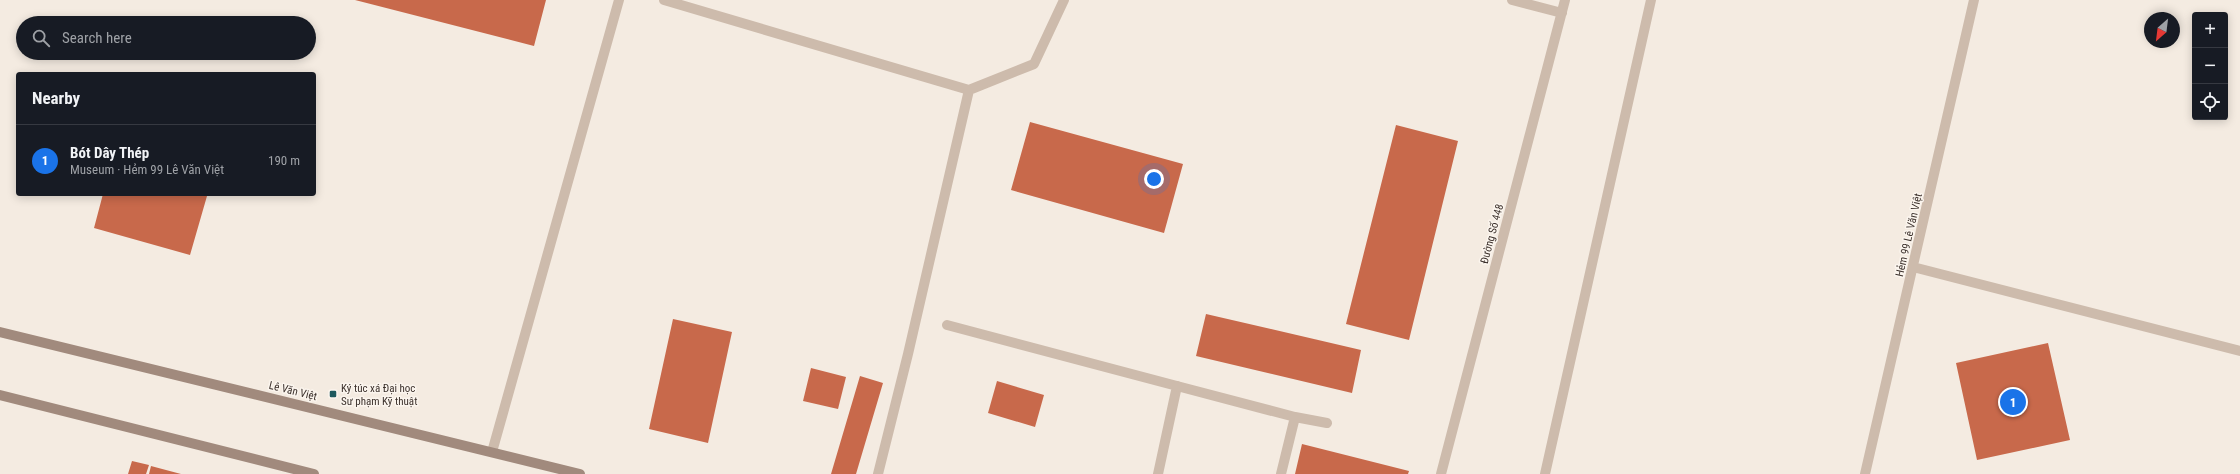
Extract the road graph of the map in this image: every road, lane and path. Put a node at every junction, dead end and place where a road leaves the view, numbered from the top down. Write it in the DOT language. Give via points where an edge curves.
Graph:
graph roads {
  1 [pos="619,0"];
  2 [pos="664,0"];
  3 [pos="1064,0"];
  4 [pos="1512,0"];
  5 [pos="1565,0"];
  6 [pos="1651,0"];
  7 [pos="1974,0"];
  8 [pos="1562,13"];
  9 [pos="969,90"];
  10 [pos="1913,268"];
  11 [pos="947,324"];
  12 [pos="0,332"];
  13 [pos="2240,351"];
  14 [pos="1177,386"];
  15 [pos="0,395"];
  16 [pos="1295,416"];
  17 [pos="1327,423"];
  18 [pos="492,452"];
  19 [pos="314,474"];
  20 [pos="580,474"];
  21 [pos="878,474"];
  22 [pos="1158,474"];
  23 [pos="1281,474"];
  24 [pos="1441,474"];
  25 [pos="1545,474"];
  26 [pos="1865,474"];
  1 -- 18 [label="street"];
  2 -- 9 [label="street"];
  3 -- 9 [label="street" via="1034,64"];
  4 -- 8 [label="street"];
  5 -- 8 [label="street, Đường Số 448"];
  6 -- 25 [label="street"];
  7 -- 10 [label="street, Hẻm 99 Lê Văn Việt"];
  8 -- 24 [label="street, Đường Số 448"];
  9 -- 21 [label="street"];
  10 -- 13 [label="street"];
  10 -- 26 [label="street, Hẻm 99 Lê Văn Việt"];
  11 -- 14 [label="street"];
  12 -- 18 [label="main road, Lê Văn Việt"];
  14 -- 16 [label="street"];
  14 -- 22 [label="street"];
  15 -- 19 [label="main road"];
  16 -- 17 [label="street"];
  16 -- 23 [label="street"];
  18 -- 20 [label="main road, Lê Văn Việt"];
}
